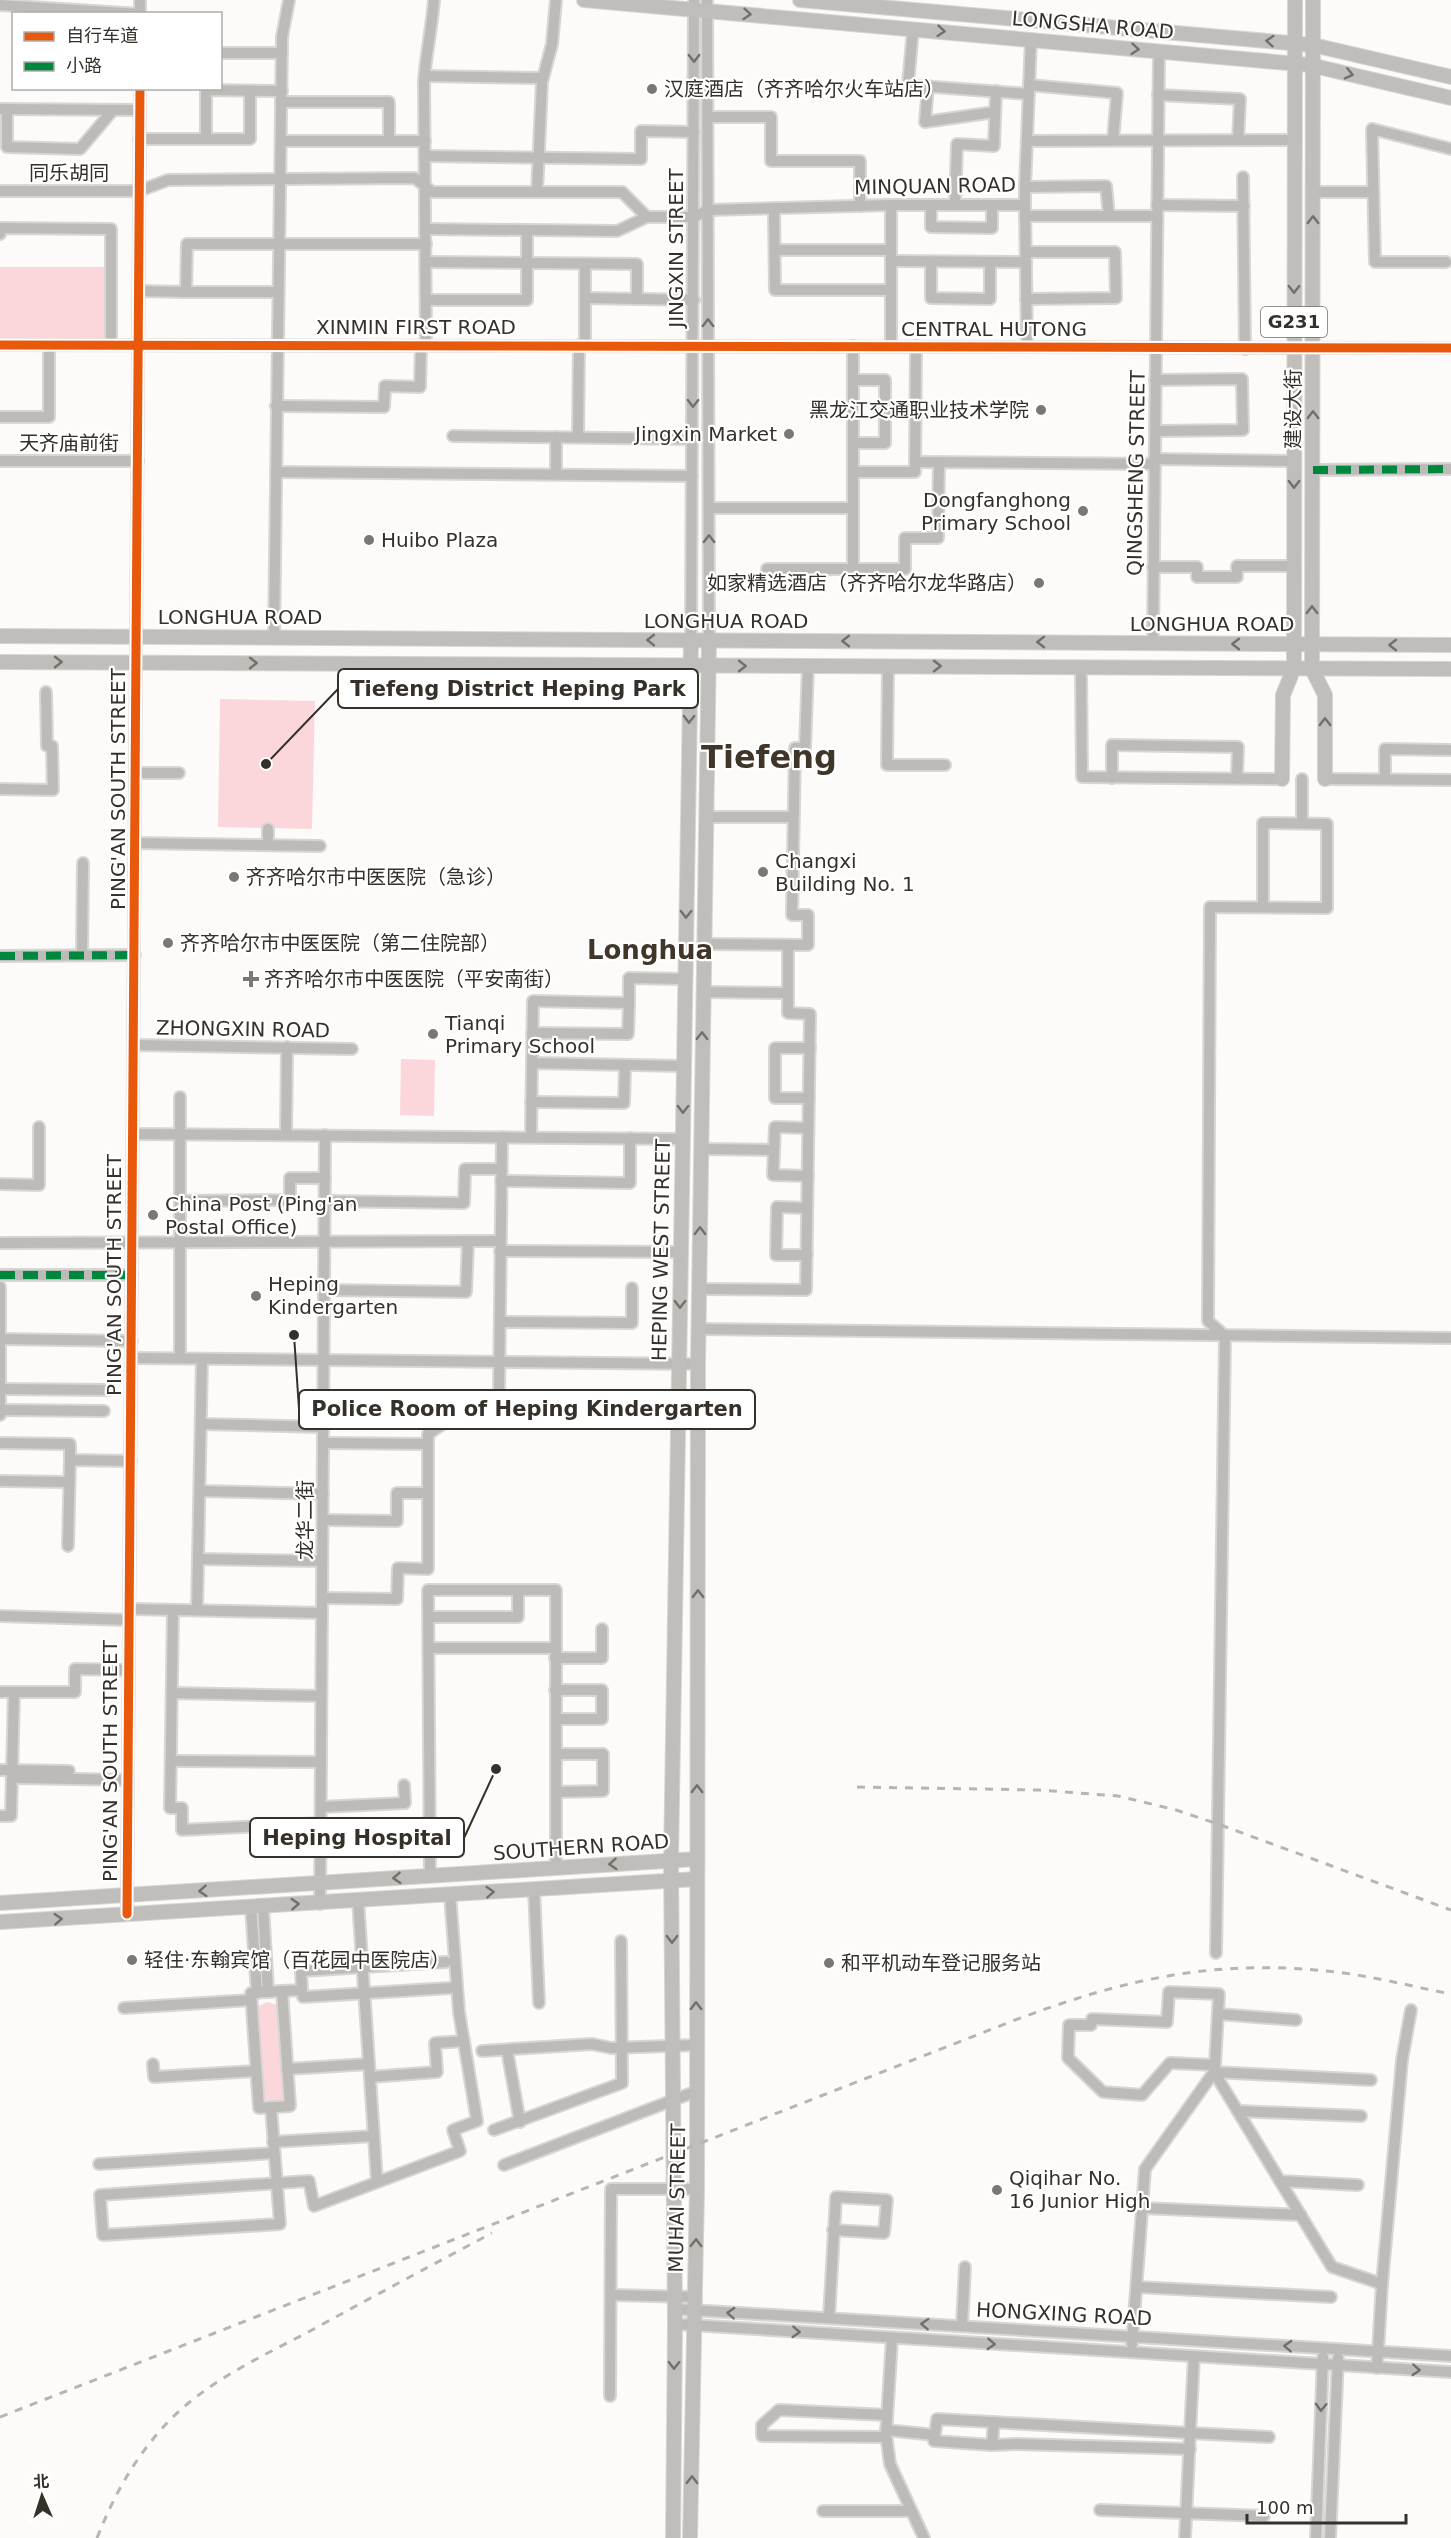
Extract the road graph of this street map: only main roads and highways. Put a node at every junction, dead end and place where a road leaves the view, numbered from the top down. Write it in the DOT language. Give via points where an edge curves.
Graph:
graph roads {
  1 [pos="584,0"];
  2 [pos="800,0"];
  3 [pos="1295,0"];
  4 [pos="1313,0"];
  5 [pos="701,5"];
  6 [pos="1295,43"];
  7 [pos="1313,45"];
  8 [pos="1294,63"];
  9 [pos="1313,66"];
  10 [pos="1451,77"];
  11 [pos="1451,98"];
  12 [pos="0,636"];
  13 [pos="691,640"];
  14 [pos="709,640"];
  15 [pos="1294,644"];
  16 [pos="1312,644"];
  17 [pos="1451,645"];
  18 [pos="0,662"];
  19 [pos="690,665"];
  20 [pos="710,666"];
  21 [pos="1294,669"];
  22 [pos="1312,669"];
  23 [pos="1451,669"];
  24 [pos="1282,779"];
  25 [pos="1325,779"];
  26 [pos="697,1859"];
  27 [pos="671,1860"];
  28 [pos="697,1879"];
  29 [pos="671,1881"];
  30 [pos="0,1903"];
  31 [pos="0,1922"];
  32 [pos="673,2538"];
  33 [pos="690,2538"];
  1 -- 5 [label="main road, LONGSHA ROAD"];
  6 -- 2 [label="main road, LONGSHA ROAD, one-way"];
  3 -- 6 [label="main road, 建设大街 / G231"];
  4 -- 7 [label="main road, 建设大街 / G231"];
  5 -- 8 [label="main road, LONGSHA ROAD, one-way" via="913,29"];
  6 -- 7 [label="main road, LONGSHA ROAD"];
  6 -- 8 [label="main road, 建设大街 / G231"];
  7 -- 9 [label="main road, 建设大街 / G231"];
  7 -- 10 [label="main road, LONGSHA ROAD"];
  8 -- 9 [label="main road, LONGSHA ROAD"];
  8 -- 15 [label="main road, 建设大街 / G231, one-way"];
  9 -- 11 [label="main road, LONGSHA ROAD, one-way"];
  16 -- 9 [label="main road, 建设大街 / G231, one-way"];
  13 -- 12 [label="main road, LONGHUA ROAD, one-way"];
  13 -- 14 [label="main road, LONGHUA ROAD"];
  13 -- 19 [label="main road, HEPING WEST STREET"];
  15 -- 14 [label="main road, LONGHUA ROAD, one-way"];
  14 -- 20 [label="main road, HEPING WEST STREET"];
  15 -- 16 [label="main road, LONGHUA ROAD"];
  15 -- 21 [label="main road, 建设大街"];
  17 -- 16 [label="main road, LONGHUA ROAD, one-way"];
  16 -- 22 [label="main road, 建设大街 / G231"];
  18 -- 19 [label="main road, one-way"];
  19 -- 20 [label="main road"];
  19 -- 27 [label="main road, HEPING WEST STREET, one-way"];
  20 -- 21 [label="main road, one-way"];
  26 -- 20 [label="main road, HEPING WEST STREET, one-way" via="698,1329"];
  21 -- 22 [label="main road"];
  21 -- 24 [label="main road, 建设大街" via="1283,694"];
  22 -- 23 [label="main road"];
  25 -- 22 [label="main road, 建设大街, one-way" via="1325,695"];
  26 -- 27 [label="main road, SOUTHERN ROAD"];
  26 -- 28 [label="main road, MUHAI STREET"];
  27 -- 29 [label="main road, MUHAI STREET"];
  27 -- 30 [label="main road, SOUTHERN ROAD, one-way"];
  28 -- 29 [label="main road, SOUTHERN ROAD"];
  33 -- 28 [label="main road, MUHAI STREET, one-way" via="697,2189"];
  31 -- 29 [label="main road, SOUTHERN ROAD, one-way"];
  29 -- 32 [label="main road, MUHAI STREET, one-way"];
}
